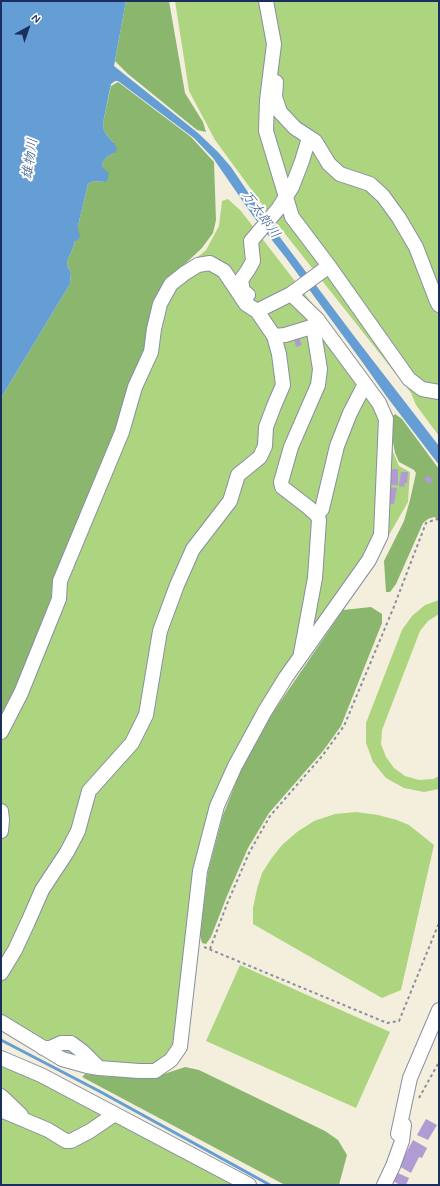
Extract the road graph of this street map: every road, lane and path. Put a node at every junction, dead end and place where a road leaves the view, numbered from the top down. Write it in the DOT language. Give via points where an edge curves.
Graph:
graph roads {
  1 [pos="266,1"];
  2 [pos="274,44"];
  3 [pos="309,138"];
  4 [pos="286,197"];
  5 [pos="328,266"];
  6 [pos="292,294"];
  7 [pos="439,305"];
  8 [pos="259,309"];
  9 [pos="316,324"];
  10 [pos="274,336"];
  11 [pos="365,384"];
  12 [pos="439,392"];
  13 [pos="317,515"];
  14 [pos="439,522"];
  15 [pos="301,656"];
  16 [pos="1,732"];
  17 [pos="1,811"];
  18 [pos="1,831"];
  19 [pos="439,923"];
  20 [pos="1,973"];
  21 [pos="439,1010"];
  22 [pos="3,1026"];
  23 [pos="1,1058"];
  24 [pos="1,1096"];
  25 [pos="1,1110"];
  26 [pos="115,1114"];
  27 [pos="25,1120"];
  28 [pos="247,1184"];
  29 [pos="384,1185"];
  1 -- 2 [label="street"];
  2 -- 3 [label="street" via="275,97 280,112"];
  2 -- 4 [label="street" via="266,131"];
  3 -- 4 [label="street" via="300,168"];
  3 -- 7 [label="street" via="340,174 370,184 383,196 416,247"];
  4 -- 5 [label="street" via="292,217"];
  4 -- 8 [label="street" via="251,241 252,261 241,280 243,291"];
  5 -- 6 [label="street"];
  5 -- 12 [label="street" via="409,379 422,390"];
  6 -- 8 [label="street"];
  6 -- 9 [label="street"];
  8 -- 10 [label="street"];
  8 -- 16 [label="street" via="246,304 224,271 210,263 198,265 171,284 160,304 151,352 135,387 122,432 60,581 59,599 21,693"];
  9 -- 10 [label="street" via="285,335"];
  9 -- 11 [label="street"];
  9 -- 13 [label="street" via="320,368 318,385 291,447 281,482 282,487"];
  10 -- 20 [label="street" via="283,385 266,427 265,446 260,457 238,475 230,501 193,549 160,631 146,715 132,743 89,791 78,831 42,890 15,950"];
  11 -- 13 [label="street" via="337,446 322,509"];
  11 -- 15 [label="street" via="379,403 386,419 381,535 369,560"];
  13 -- 15 [label="street" via="319,520 315,578"];
  14 -- 19 [label="path" via="437,519 426,523 344,726 324,755 270,816 249,853 210,949 387,1023 399,1021"];
  15 -- 22 [label="street" via="265,711 217,806 200,871 180,1047 171,1060 155,1071 99,1068 62,1059"];
  17 -- 18 [label="street"];
  21 -- 29 [label="street" via="410,1078 401,1130 402,1141"];
  23 -- 26 [label="street" via="41,1075"];
  24 -- 27 [label="street"];
  25 -- 27 [label="street"];
  26 -- 27 [label="street" via="71,1141 66,1141"];
  26 -- 28 [label="street"];
}
